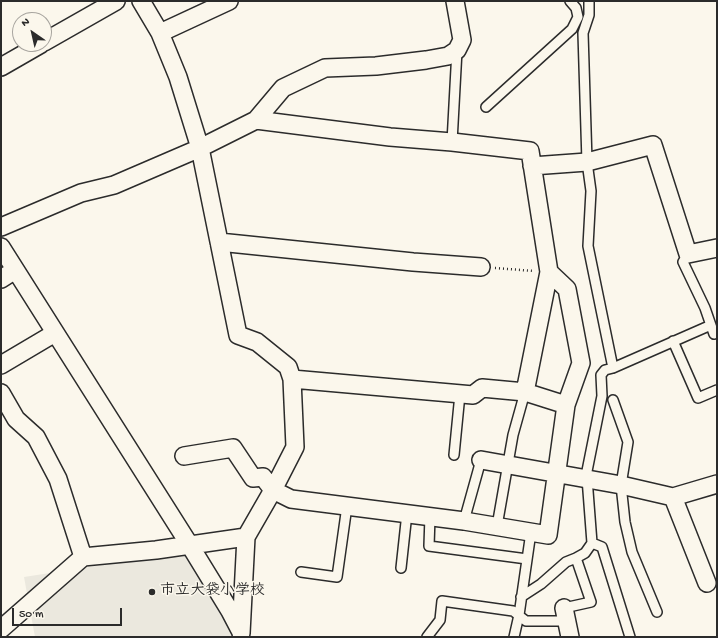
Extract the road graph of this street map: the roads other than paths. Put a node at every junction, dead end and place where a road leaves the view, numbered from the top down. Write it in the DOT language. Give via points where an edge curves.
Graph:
graph roads {
  1 [pos="116,1"];
  2 [pos="141,1"];
  3 [pos="229,1"];
  4 [pos="455,1"];
  5 [pos="570,1"];
  6 [pos="589,1"];
  7 [pos="160,33"];
  8 [pos="52,37"];
  9 [pos="457,50"];
  10 [pos="27,52"];
  11 [pos="1,67"];
  12 [pos="486,107"];
  13 [pos="256,120"];
  14 [pos="452,142"];
  15 [pos="200,148"];
  16 [pos="587,162"];
  17 [pos="532,166"];
  18 [pos="1,226"];
  19 [pos="219,242"];
  20 [pos="1,247"];
  21 [pos="717,248"];
  22 [pos="688,254"];
  23 [pos="481,267"];
  24 [pos="549,272"];
  25 [pos="5,277"];
  26 [pos="711,325"];
  27 [pos="55,333"];
  28 [pos="717,333"];
  29 [pos="673,342"];
  30 [pos="1,365"];
  31 [pos="613,368"];
  32 [pos="292,379"];
  33 [pos="717,390"];
  34 [pos="525,392"];
  35 [pos="1,393"];
  36 [pos="460,394"];
  37 [pos="613,400"];
  38 [pos="566,405"];
  39 [pos="454,455"];
  40 [pos="184,456"];
  41 [pos="481,460"];
  42 [pos="508,464"];
  43 [pos="556,473"];
  44 [pos="587,478"];
  45 [pos="717,484"];
  46 [pos="621,485"];
  47 [pos="273,490"];
  48 [pos="673,497"];
  49 [pos="347,506"];
  50 [pos="407,513"];
  51 [pos="430,516"];
  52 [pos="464,520"];
  53 [pos="497,526"];
  54 [pos="531,532"];
  55 [pos="246,537"];
  56 [pos="189,544"];
  57 [pos="592,544"];
  58 [pos="83,557"];
  59 [pos="576,558"];
  60 [pos="527,559"];
  61 [pos="402,568"];
  62 [pos="300,572"];
  63 [pos="707,583"];
  64 [pos="521,597"];
  65 [pos="657,612"];
  66 [pos="519,615"];
  67 [pos="567,622"];
  68 [pos="1,629"];
  69 [pos="242,635"];
  70 [pos="426,637"];
  71 [pos="514,637"];
  72 [pos="630,637"];
  1 -- 8 [label="street"];
  2 -- 7 [label="street"];
  3 -- 7 [label="street"];
  4 -- 9 [label="street" via="462,40"];
  5 -- 12 [label="lane" via="576,8 578,17 572,29"];
  6 -- 16 [label="lane" via="589,15 583,33"];
  7 -- 15 [label="street" via="178,77"];
  9 -- 13 [label="street" via="448,56 426,60 376,66 325,68 283,88"];
  9 -- 14 [label="lane"];
  10 -- 11 [label="street"];
  13 -- 14 [label="street"];
  13 -- 15 [label="street"];
  14 -- 17 [label="street" via="530,152"];
  15 -- 18 [label="street" via="114,185 81,193"];
  15 -- 19 [label="street"];
  16 -- 17 [label="street"];
  16 -- 22 [label="street" via="653,145"];
  16 -- 31 [label="lane" via="591,191 588,246"];
  17 -- 24 [label="street"];
  19 -- 23 [label="street"];
  19 -- 32 [label="street" via="238,335 257,342 288,367"];
  20 -- 25 [label="street"];
  21 -- 22 [label="street"];
  22 -- 26 [label="lane" via="683,262"];
  24 -- 34 [label="street"];
  24 -- 38 [label="street" via="567,289 581,362"];
  25 -- 27 [label="street"];
  26 -- 28 [label="lane" via="714,334"];
  26 -- 29 [label="lane"];
  27 -- 30 [label="street"];
  27 -- 56 [label="street"];
  29 -- 31 [label="lane"];
  29 -- 33 [label="lane" via="698,398"];
  31 -- 44 [label="lane" via="605,370 601,375 602,396"];
  32 -- 36 [label="street"];
  32 -- 47 [label="street" via="295,447"];
  34 -- 36 [label="street" via="482,388 473,395"];
  34 -- 38 [label="street"];
  34 -- 42 [label="lane"];
  35 -- 58 [label="street" via="16,419 36,437 58,479"];
  36 -- 39 [label="lane"];
  37 -- 46 [label="lane" via="628,442"];
  38 -- 43 [label="street"];
  40 -- 47 [label="street" via="233,448 253,478 263,477"];
  41 -- 42 [label="street"];
  41 -- 52 [label="lane"];
  42 -- 43 [label="street"];
  42 -- 53 [label="lane"];
  43 -- 44 [label="street"];
  43 -- 54 [label="street" via="548,535"];
  44 -- 46 [label="street"];
  44 -- 57 [label="lane"];
  45 -- 48 [label="street"];
  46 -- 48 [label="street"];
  46 -- 65 [label="lane" via="625,522 632,552"];
  47 -- 49 [label="street" via="291,499"];
  47 -- 55 [label="street"];
  48 -- 63 [label="street"];
  49 -- 50 [label="street"];
  49 -- 62 [label="lane" via="338,577"];
  50 -- 51 [label="street"];
  50 -- 61 [label="lane"];
  51 -- 52 [label="street"];
  51 -- 60 [label="lane" via="429,546"];
  52 -- 53 [label="street"];
  53 -- 54 [label="street"];
  54 -- 60 [label="lane"];
  55 -- 56 [label="street"];
  55 -- 69 [label="street"];
  56 -- 58 [label="street"];
  56 -- 69 [label="street"];
  57 -- 59 [label="lane" via="585,553"];
  57 -- 72 [label="lane" via="602,546"];
  58 -- 68 [label="street"];
  59 -- 64 [label="lane" via="566,562 541,584"];
  59 -- 67 [label="lane" via="592,602"];
  60 -- 64 [label="lane"];
  64 -- 66 [label="lane"];
  66 -- 67 [label="lane" via="526,621"];
  66 -- 70 [label="lane" via="513,611 442,601 440,620"];
  66 -- 71 [label="lane"];
}
